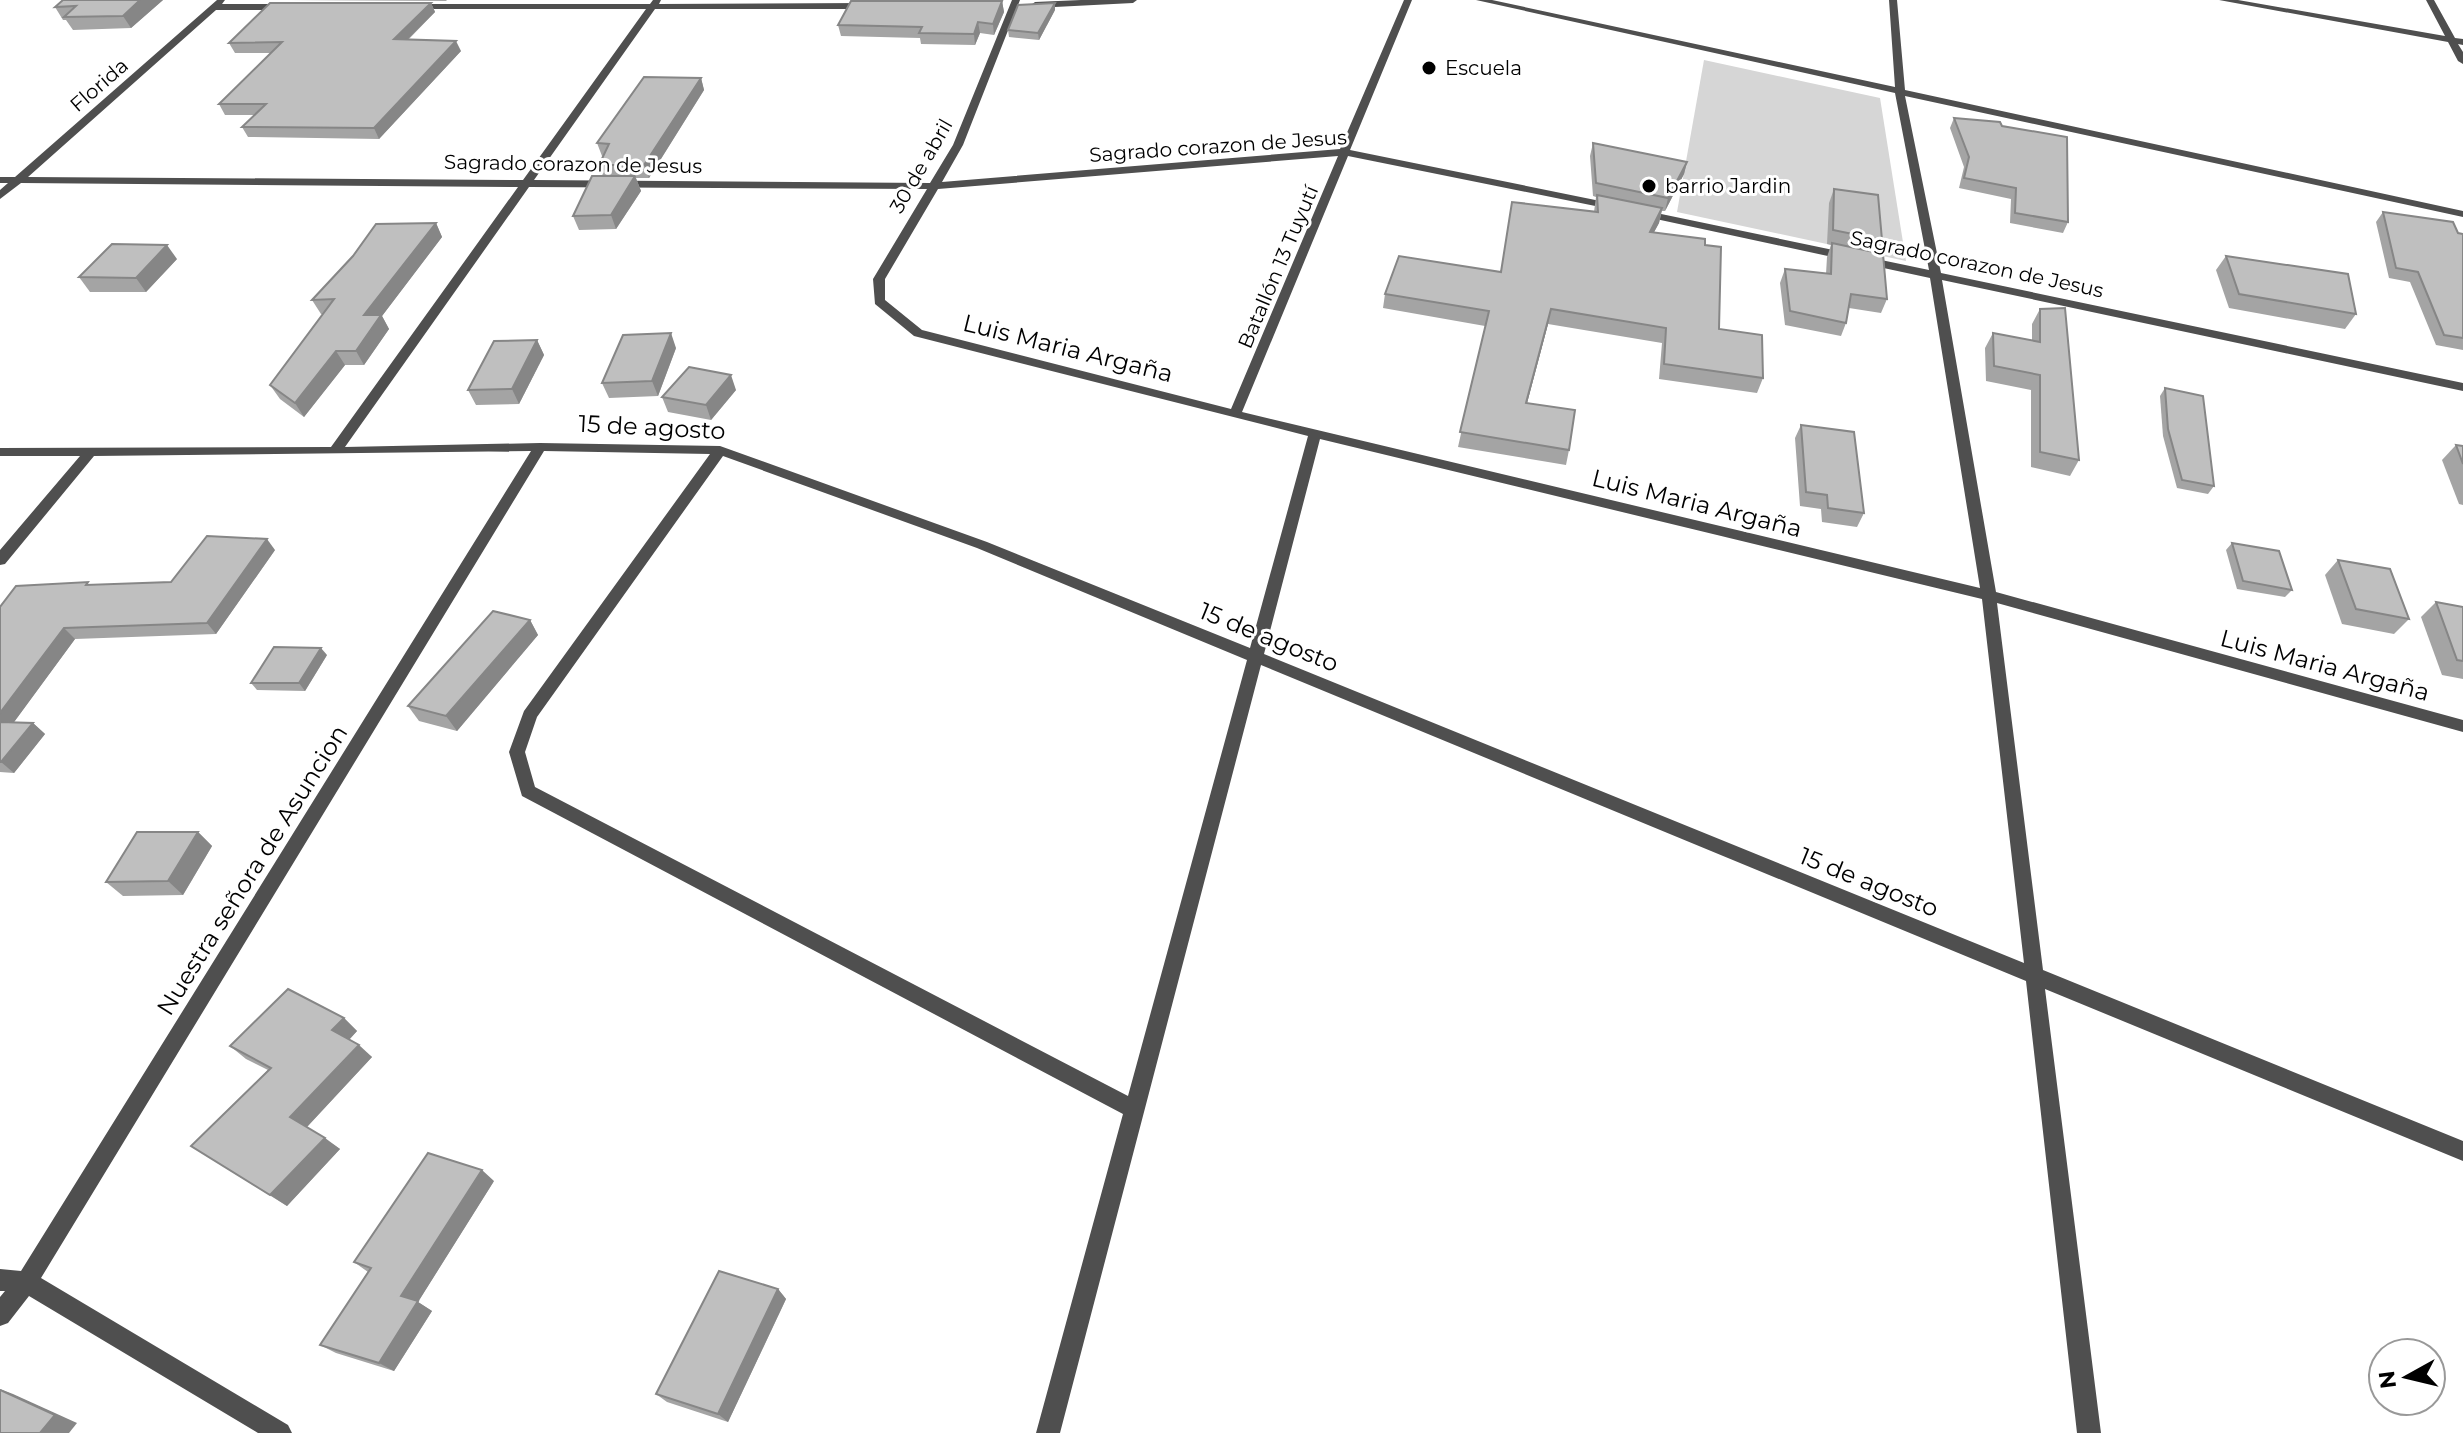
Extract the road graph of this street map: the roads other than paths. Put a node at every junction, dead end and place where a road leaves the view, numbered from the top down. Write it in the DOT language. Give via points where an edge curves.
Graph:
graph roads {
  1 [pos="1133,0"];
  2 [pos="1408,0"];
  3 [pos="1480,0"];
  4 [pos="1893,0"];
  5 [pos="2223,0"];
  6 [pos="2430,0"];
  7 [pos="655,3"];
  8 [pos="1015,3"];
  9 [pos="218,4"];
  10 [pos="873,6"];
  11 [pos="999,6"];
  12 [pos="292,7"];
  13 [pos="402,7"];
  14 [pos="2458,42"];
  15 [pos="2463,61"];
  16 [pos="1900,93"];
  17 [pos="1345,152"];
  18 [pos="0,180"];
  19 [pos="19,180"];
  20 [pos="527,181"];
  21 [pos="931,186"];
  22 [pos="0,196"];
  23 [pos="2463,214"];
  24 [pos="1935,273"];
  25 [pos="918,333"];
  26 [pos="2463,387"];
  27 [pos="1235,414"];
  28 [pos="1315,434"];
  29 [pos="540,447"];
  30 [pos="720,450"];
  31 [pos="91,451"];
  32 [pos="335,451"];
  33 [pos="0,452"];
  34 [pos="0,560"];
  35 [pos="1989,595"];
  36 [pos="1255,657"];
  37 [pos="2463,726"];
  38 [pos="2034,976"];
  39 [pos="1135,1110"];
  40 [pos="2463,1151"];
  41 [pos="0,1280"];
  42 [pos="26,1282"];
  43 [pos="0,1315"];
  44 [pos="280,1433"];
  45 [pos="1048,1433"];
  46 [pos="2089,1433"];
  1 -- 8 [label="street"];
  2 -- 17 [label="street, Batallón 13 Tuyutí"];
  3 -- 16 [label="street"];
  4 -- 16 [label="street"];
  5 -- 14 [label="street"];
  6 -- 14 [label="street"];
  7 -- 10 [label="street"];
  7 -- 13 [label="street"];
  7 -- 20 [label="street"];
  8 -- 11 [label="street"];
  8 -- 21 [label="street, 30 de abril" via="958,145"];
  9 -- 12 [label="street"];
  9 -- 19 [label="street, Florida"];
  14 -- 15 [label="street"];
  16 -- 23 [label="street"];
  16 -- 24 [label="street"];
  17 -- 21 [label="street, Sagrado corazon de Jesus"];
  17 -- 24 [label="street, Sagrado corazon de Jesus"];
  17 -- 27 [label="street, Batallón 13 Tuyutí"];
  18 -- 19 [label="street, Sagrado corazon de Jesus"];
  19 -- 20 [label="street, Sagrado corazon de Jesus"];
  19 -- 22 [label="street, Florida"];
  20 -- 21 [label="street, Sagrado corazon de Jesus"];
  20 -- 32 [label="street"];
  21 -- 25 [label="street, 30 de abril" via="879,279 879,301"];
  24 -- 26 [label="street, Sagrado corazon de Jesus"];
  24 -- 35 [label="street"];
  25 -- 27 [label="street, Luis Maria Argaña"];
  27 -- 28 [label="street, Luis Maria Argaña"];
  28 -- 35 [label="street, Luis Maria Argaña"];
  28 -- 36 [label="street"];
  29 -- 30 [label="street, 15 de agosto"];
  29 -- 32 [label="street, 15 de agosto"];
  29 -- 42 [label="street, Nuestra señora de Asuncion"];
  30 -- 36 [label="street, 15 de agosto" via="982,545"];
  30 -- 39 [label="street" via="530,715 517,752 528,791"];
  31 -- 32 [label="street, 15 de agosto"];
  31 -- 33 [label="street, 15 de agosto"];
  31 -- 34 [label="street"];
  35 -- 37 [label="street, Luis Maria Argaña"];
  35 -- 38 [label="street"];
  36 -- 38 [label="street, 15 de agosto"];
  36 -- 39 [label="street"];
  38 -- 40 [label="street, 15 de agosto"];
  38 -- 46 [label="street"];
  39 -- 45 [label="street"];
  41 -- 42 [label="street"];
  42 -- 43 [label="street, Nuestra señora de Asuncion"];
  42 -- 44 [label="street"];
}
